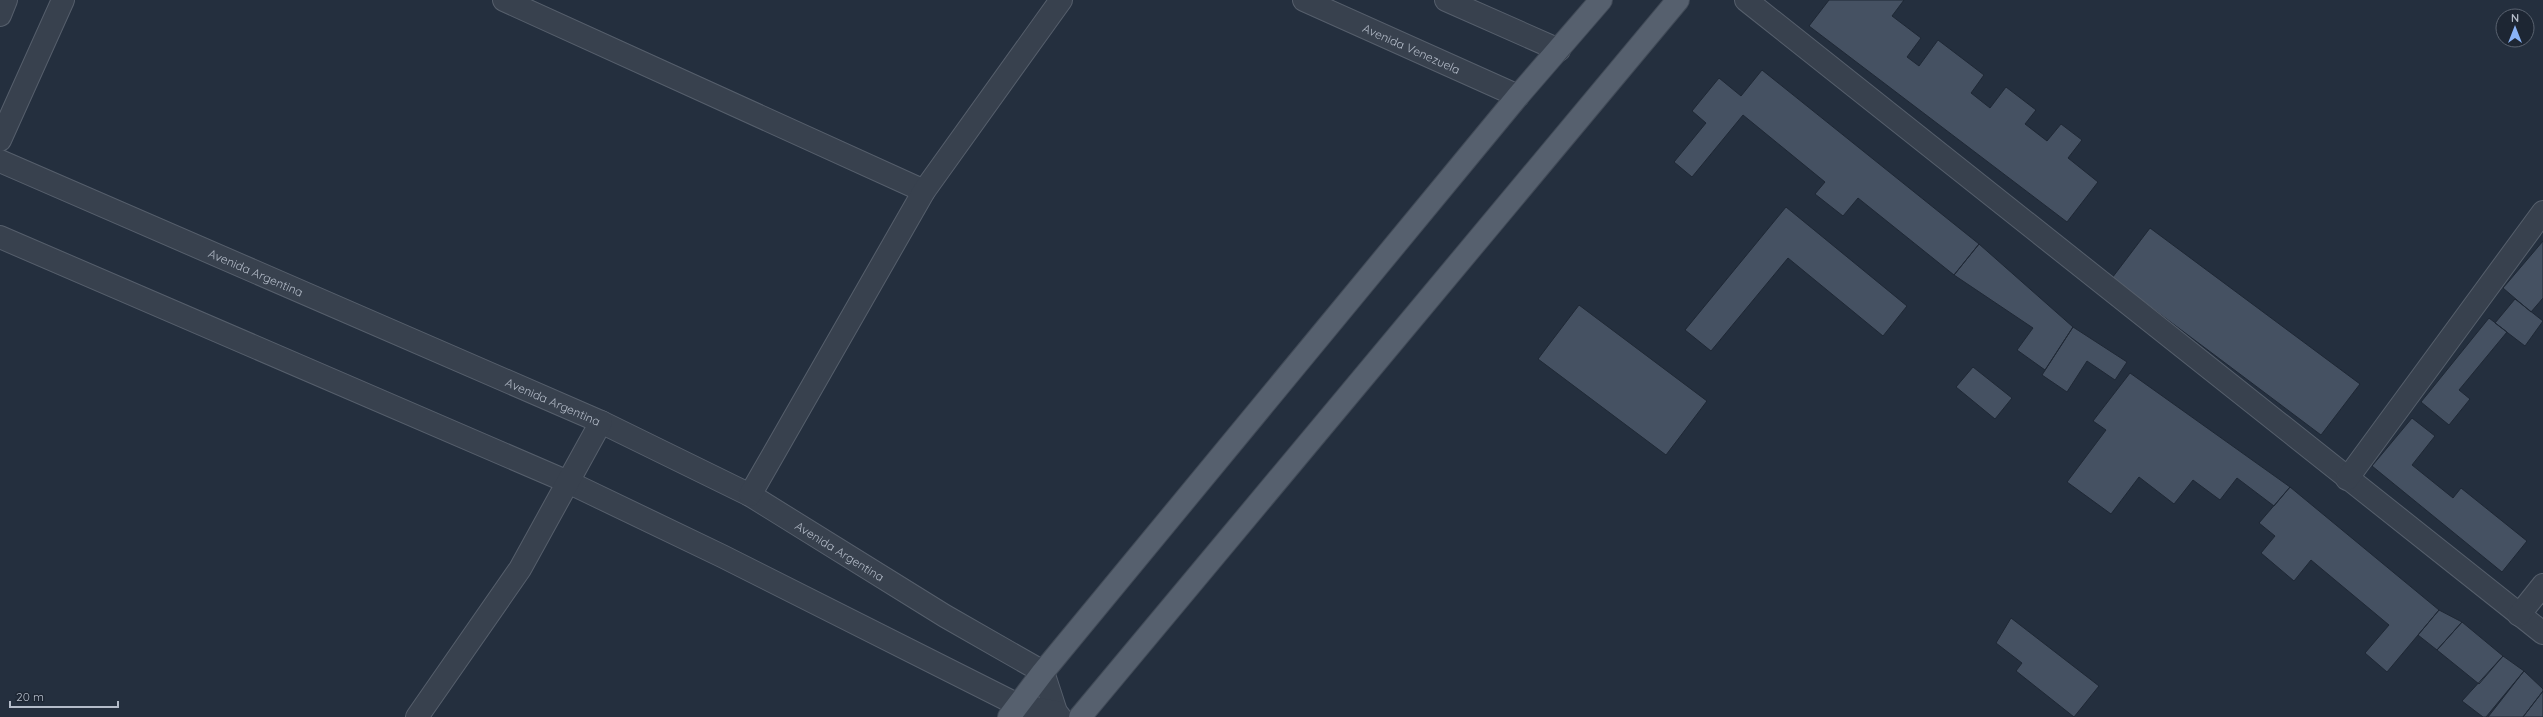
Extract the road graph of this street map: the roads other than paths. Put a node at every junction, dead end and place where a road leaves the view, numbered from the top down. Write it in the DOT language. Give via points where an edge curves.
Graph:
graph roads {
  1 [pos="6,0"];
  2 [pos="63,0"];
  3 [pos="504,0"];
  4 [pos="1061,0"];
  5 [pos="1304,0"];
  6 [pos="1446,0"];
  7 [pos="1601,0"];
  8 [pos="1678,0"];
  9 [pos="1746,0"];
  10 [pos="0,15"];
  11 [pos="1558,50"];
  12 [pos="1518,96"];
  13 [pos="0,140"];
  14 [pos="0,161"];
  15 [pos="924,191"];
  16 [pos="2543,212"];
  17 [pos="0,237"];
  18 [pos="601,422"];
  19 [pos="2347,479"];
  20 [pos="568,482"];
  21 [pos="750,495"];
  22 [pos="2543,584"];
  23 [pos="2519,615"];
  24 [pos="2543,633"];
  25 [pos="1043,672"];
  26 [pos="1014,711"];
  27 [pos="1058,715"];
  28 [pos="417,717"];
  29 [pos="1080,717"];
  1 -- 10 [label="street"];
  2 -- 13 [label="street"];
  3 -- 15 [label="street"];
  4 -- 15 [label="street"];
  5 -- 12 [label="street, Avenida Venezuela"];
  6 -- 11 [label="street"];
  7 -- 11 [label="main road"];
  8 -- 29 [label="main road"];
  9 -- 19 [label="street"];
  11 -- 12 [label="main road"];
  12 -- 25 [label="main road"];
  14 -- 18 [label="street, Avenida Argentina"];
  15 -- 21 [label="street"];
  16 -- 19 [label="street"];
  17 -- 20 [label="street"];
  18 -- 20 [label="street"];
  18 -- 21 [label="street, Avenida Argentina"];
  19 -- 23 [label="street"];
  20 -- 26 [label="street" via="729,560"];
  20 -- 28 [label="street" via="520,569"];
  21 -- 25 [label="street, Avenida Argentina" via="945,616"];
  22 -- 23 [label="street"];
  23 -- 24 [label="street"];
  25 -- 26 [label="main road"];
  25 -- 27 [label="street"];
  26 -- 27 [label="street"];
}
